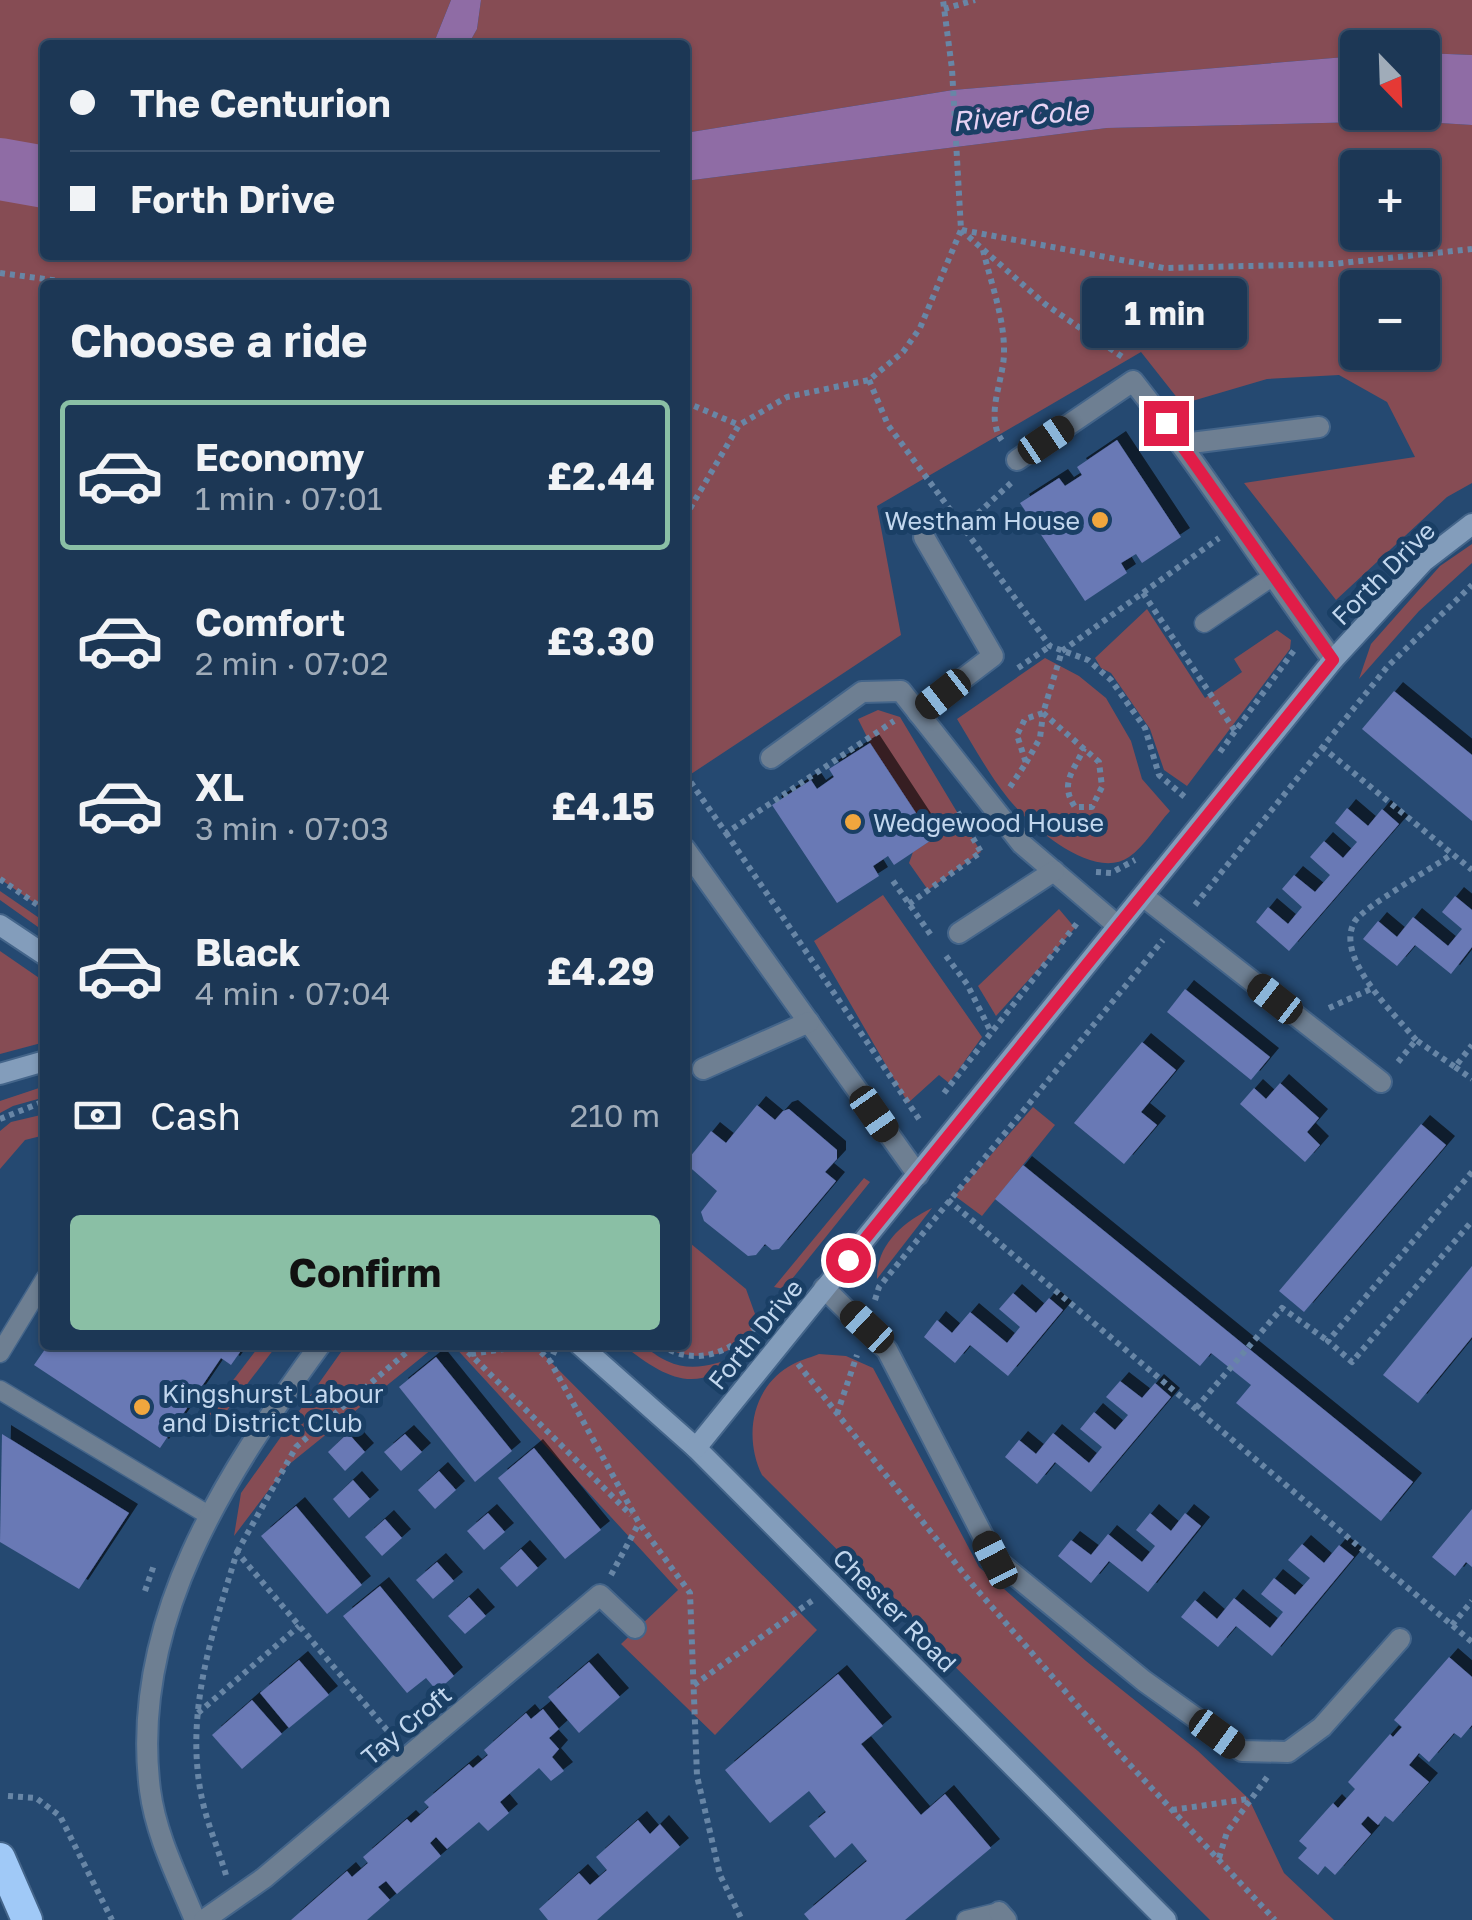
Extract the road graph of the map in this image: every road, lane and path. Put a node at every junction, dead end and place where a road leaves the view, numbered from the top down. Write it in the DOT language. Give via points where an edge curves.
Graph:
graph roads {
  1 [pos="976,0"];
  2 [pos="944,4"];
  3 [pos="960,230"];
  4 [pos="982,249"];
  5 [pos="1472,249"];
  6 [pos="0,273"];
  7 [pos="52,280"];
  8 [pos="869,380"];
  9 [pos="1133,381"];
  10 [pos="690,404"];
  11 [pos="739,425"];
  12 [pos="1319,427"];
  13 [pos="1183,444"];
  14 [pos="1018,460"];
  15 [pos="690,508"];
  16 [pos="1472,524"];
  17 [pos="1224,534"];
  18 [pos="924,537"];
  19 [pos="1272,577"];
  20 [pos="1472,585"];
  21 [pos="1143,593"];
  22 [pos="1204,623"];
  23 [pos="1062,651"];
  24 [pos="1333,660"];
  25 [pos="1043,713"];
  26 [pos="924,721"];
  27 [pos="1235,731"];
  28 [pos="1322,747"];
  29 [pos="1084,748"];
  30 [pos="771,758"];
  31 [pos="1026,763"];
  32 [pos="690,781"];
  33 [pos="1002,801"];
  34 [pos="954,804"];
  35 [pos="1176,811"];
  36 [pos="726,833"];
  37 [pos="1144,849"];
  38 [pos="1452,854"];
  39 [pos="690,856"];
  40 [pos="1472,870"];
  41 [pos="1054,871"];
  42 [pos="1088,871"];
  43 [pos="1111,873"];
  44 [pos="0,879"];
  45 [pos="1102,887"];
  46 [pos="1144,896"];
  47 [pos="910,904"];
  48 [pos="40,907"];
  49 [pos="1188,912"];
  50 [pos="1084,914"];
  51 [pos="0,925"];
  52 [pos="1118,926"];
  53 [pos="959,932"];
  54 [pos="1164,938"];
  55 [pos="40,952"];
  56 [pos="1373,988"];
  57 [pos="1302,1020"];
  58 [pos="808,1022"];
  59 [pos="1416,1040"];
  60 [pos="1472,1045"];
  61 [pos="40,1062"];
  62 [pos="1454,1066"];
  63 [pos="703,1069"];
  64 [pos="0,1074"];
  65 [pos="1472,1079"];
  66 [pos="1381,1082"];
  67 [pos="942,1095"];
  68 [pos="40,1103"];
  69 [pos="931,1109"];
  70 [pos="0,1119"];
  71 [pos="1472,1172"];
  72 [pos="918,1175"];
  73 [pos="948,1200"];
  74 [pos="1472,1221"];
  75 [pos="40,1287"];
  76 [pos="824,1288"];
  77 [pos="873,1305"];
  78 [pos="861,1341"];
  79 [pos="1328,1341"];
  80 [pos="781,1342"];
  81 [pos="316,1350"];
  82 [pos="409,1350"];
  83 [pos="467,1350"];
  84 [pos="499,1350"];
  85 [pos="538,1350"];
  86 [pos="556,1350"];
  87 [pos="586,1350"];
  88 [pos="674,1350"];
  89 [pos="0,1353"];
  90 [pos="471,1354"];
  91 [pos="550,1361"];
  92 [pos="0,1390"];
  93 [pos="1196,1408"];
  94 [pos="837,1414"];
  95 [pos="696,1448"];
  96 [pos="210,1516"];
  97 [pos="638,1523"];
  98 [pos="237,1552"];
  99 [pos="834,1585"];
  100 [pos="600,1595"];
  101 [pos="1472,1601"];
  102 [pos="1452,1625"];
  103 [pos="299,1626"];
  104 [pos="635,1628"];
  105 [pos="1400,1639"];
  106 [pos="1472,1642"];
  107 [pos="694,1685"];
  108 [pos="196,1715"];
  109 [pos="1288,1752"];
  110 [pos="409,1756"];
  111 [pos="8,1796"];
  112 [pos="1249,1798"];
  113 [pos="1172,1810"];
  114 [pos="0,1858"];
  115 [pos="1219,1860"];
  116 [pos="234,1900"];
  117 [pos="1003,1916"];
  118 [pos="27,1920"];
  119 [pos="112,1920"];
  120 [pos="195,1920"];
  121 [pos="204,1920"];
  122 [pos="742,1920"];
  123 [pos="966,1920"];
  124 [pos="1166,1920"];
  125 [pos="1276,1920"];
  1 -- 2 [label="path"];
  2 -- 3 [label="path"];
  3 -- 4 [label="path"];
  3 -- 5 [label="path" via="1164,268 1333,264"];
  3 -- 8 [label="path" via="920,328"];
  4 -- 9 [label="path" via="1045,304 1122,355"];
  4 -- 14 [label="path" via="1005,354 995,397 998,435"];
  6 -- 7 [label="path"];
  8 -- 11 [label="path" via="787,397"];
  8 -- 23 [label="path" via="888,425 1050,646"];
  9 -- 13 [label="street, Forth Drive"];
  9 -- 14 [label="street"];
  10 -- 11 [label="path"];
  11 -- 15 [label="path"];
  12 -- 13 [label="street"];
  13 -- 19 [label="street, Forth Drive"];
  16 -- 24 [label="street, Forth Drive" via="1424,561"];
  17 -- 21 [label="path"];
  18 -- 26 [label="street" via="993,656"];
  19 -- 22 [label="lane"];
  19 -- 24 [label="street, Forth Drive"];
  20 -- 28 [label="path" via="1388,666"];
  21 -- 23 [label="path"];
  21 -- 27 [label="path"];
  23 -- 25 [label="path"];
  23 -- 35 [label="path" via="1088,660 1131,706 1159,775 1186,798"];
  24 -- 46 [label="street, Forth Drive"];
  25 -- 29 [label="path"];
  25 -- 31 [label="path" via="1040,738"];
  25 -- 31 [label="path" via="1026,719 1017,735"];
  26 -- 30 [label="street" via="900,691 862,692"];
  26 -- 36 [label="path" via="918,741 900,717"];
  26 -- 41 [label="street" via="1022,844"];
  28 -- 38 [label="path"];
  28 -- 49 [label="path"];
  29 -- 29 [label="path" via="1100,762 1102,787 1092,807 1074,807 1066,794 1068,774"];
  31 -- 33 [label="path"];
  32 -- 36 [label="path"];
  34 -- 47 [label="path" via="981,852"];
  36 -- 69 [label="path" via="920,1122"];
  37 -- 43 [label="path"];
  38 -- 40 [label="path"];
  38 -- 56 [label="path" via="1356,921 1350,940 1358,970"];
  39 -- 58 [label="street"];
  41 -- 52 [label="street"];
  41 -- 53 [label="street"];
  42 -- 43 [label="path"];
  43 -- 45 [label="path"];
  44 -- 48 [label="path"];
  46 -- 52 [label="street, Forth Drive"];
  46 -- 57 [label="street"];
  50 -- 67 [label="path"];
  51 -- 55 [label="street"];
  52 -- 72 [label="street, Forth Drive"];
  54 -- 73 [label="path"];
  56 -- 57 [label="path"];
  56 -- 59 [label="path"];
  57 -- 66 [label="street"];
  58 -- 63 [label="street"];
  58 -- 72 [label="street"];
  59 -- 62 [label="path"];
  59 -- 66 [label="path"];
  60 -- 62 [label="path"];
  61 -- 64 [label="street"];
  62 -- 65 [label="path"];
  68 -- 70 [label="path"];
  71 -- 79 [label="path"];
  72 -- 76 [label="street, Forth Drive"];
  73 -- 77 [label="path" via="879,1287"];
  73 -- 93 [label="path"];
  74 -- 79 [label="path" via="1352,1362"];
  75 -- 89 [label="lane"];
  76 -- 80 [label="street, Forth Drive"];
  76 -- 109 [label="street" via="887,1350 995,1560 1242,1751"];
  78 -- 94 [label="path"];
  79 -- 93 [label="path" via="1282,1308"];
  80 -- 88 [label="path" via="759,1325 715,1355"];
  80 -- 94 [label="path"];
  80 -- 95 [label="street, Forth Drive"];
  81 -- 96 [label="street"];
  82 -- 98 [label="path" via="296,1448"];
  83 -- 90 [label="path"];
  84 -- 90 [label="path"];
  85 -- 91 [label="path"];
  86 -- 91 [label="path"];
  87 -- 95 [label="street, Chester Road"];
  90 -- 97 [label="path"];
  91 -- 97 [label="path"];
  92 -- 96 [label="lane"];
  93 -- 102 [label="path"];
  94 -- 113 [label="path" via="972,1584"];
  95 -- 99 [label="street, Chester Road"];
  96 -- 120 [label="street" via="162,1630 149,1684 146,1745 160,1837"];
  97 -- 100 [label="path"];
  97 -- 107 [label="path" via="690,1593"];
  98 -- 103 [label="path"];
  98 -- 108 [label="path"];
  99 -- 107 [label="path"];
  99 -- 124 [label="street, Chester Road"];
  100 -- 104 [label="street"];
  100 -- 110 [label="street, Tay Croft"];
  101 -- 102 [label="path"];
  102 -- 106 [label="path"];
  103 -- 108 [label="path"];
  103 -- 110 [label="path"];
  105 -- 109 [label="street" via="1322,1727"];
  107 -- 122 [label="path" via="697,1776 720,1875"];
  108 -- 116 [label="path" via="201,1794"];
  109 -- 112 [label="path"];
  110 -- 116 [label="street, Tay Croft"];
  111 -- 119 [label="path" via="36,1798 60,1816"];
  112 -- 113 [label="path"];
  112 -- 115 [label="path"];
  113 -- 115 [label="path"];
  114 -- 118 [label="highway"];
  115 -- 125 [label="path"];
  116 -- 121 [label="street, Tay Croft"];
  117 -- 123 [label="lane"];
}
